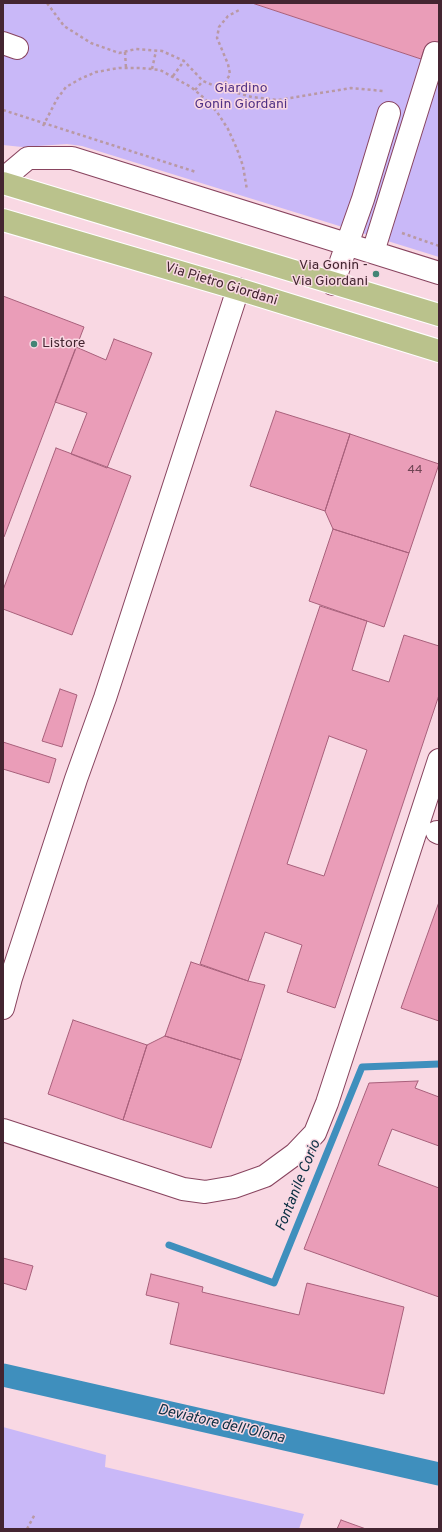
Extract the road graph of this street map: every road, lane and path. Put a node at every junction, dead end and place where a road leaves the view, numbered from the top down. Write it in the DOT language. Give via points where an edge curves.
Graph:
graph roads {
  1 [pos="46,3"];
  2 [pos="241,9"];
  3 [pos="156,51"];
  4 [pos="125,52"];
  5 [pos="435,53"];
  6 [pos="184,61"];
  7 [pos="126,68"];
  8 [pos="152,69"];
  9 [pos="173,76"];
  10 [pos="204,81"];
  11 [pos="222,89"];
  12 [pos="195,90"];
  13 [pos="387,92"];
  14 [pos="3,110"];
  15 [pos="390,113"];
  16 [pos="44,124"];
  17 [pos="202,174"];
  18 [pos="3,179"];
  19 [pos="3,183"];
  20 [pos="240,186"];
  21 [pos="247,190"];
  22 [pos="255,191"];
  23 [pos="3,220"];
  24 [pos="399,232"];
  25 [pos="348,244"];
  26 [pos="439,246"];
  27 [pos="373,252"];
  28 [pos="439,273"];
  29 [pos="333,284"];
  30 [pos="238,289"];
  31 [pos="439,315"];
  32 [pos="439,351"];
  33 [pos="439,760"];
  34 [pos="7,982"];
  35 [pos="3,1008"];
  36 [pos="3,1130"];
  37 [pos="35,1514"];
  38 [pos="27,1529"];
  1 -- 4 [label="path" via="64,26 91,43 119,53"];
  2 -- 11 [label="path" via="228,16 219,27 217,38 230,74"];
  3 -- 4 [label="path" via="136,49"];
  3 -- 6 [label="path" via="162,51"];
  3 -- 8 [label="path"];
  4 -- 7 [label="path"];
  5 -- 27 [label="lane"];
  6 -- 9 [label="path"];
  6 -- 10 [label="path"];
  7 -- 8 [label="path"];
  7 -- 16 [label="path" via="96,72 66,87"];
  8 -- 9 [label="path"];
  9 -- 12 [label="path"];
  10 -- 11 [label="path"];
  10 -- 12 [label="path"];
  11 -- 13 [label="path" via="252,98 278,100 351,88"];
  12 -- 21 [label="path" via="217,112 228,129 243,166"];
  14 -- 16 [label="path"];
  15 -- 25 [label="lane"];
  16 -- 17 [label="path"];
  18 -- 25 [label="lane" via="28,158 72,158"];
  19 -- 29 [label="main road"];
  20 -- 21 [label="path"];
  21 -- 22 [label="path"];
  23 -- 30 [label="main road, Via Pietro Giordani"];
  24 -- 26 [label="path"];
  25 -- 27 [label="lane"];
  25 -- 29 [label="lane"];
  27 -- 28 [label="lane"];
  29 -- 31 [label="main road"];
  30 -- 32 [label="main road, Via Pietro Giordani"];
  30 -- 34 [label="lane" via="105,698"];
  33 -- 36 [label="lane" via="326,1103 315,1133 295,1154 265,1176 234,1188 205,1192 183,1189"];
  34 -- 35 [label="lane"];
  37 -- 38 [label="path"];
}
